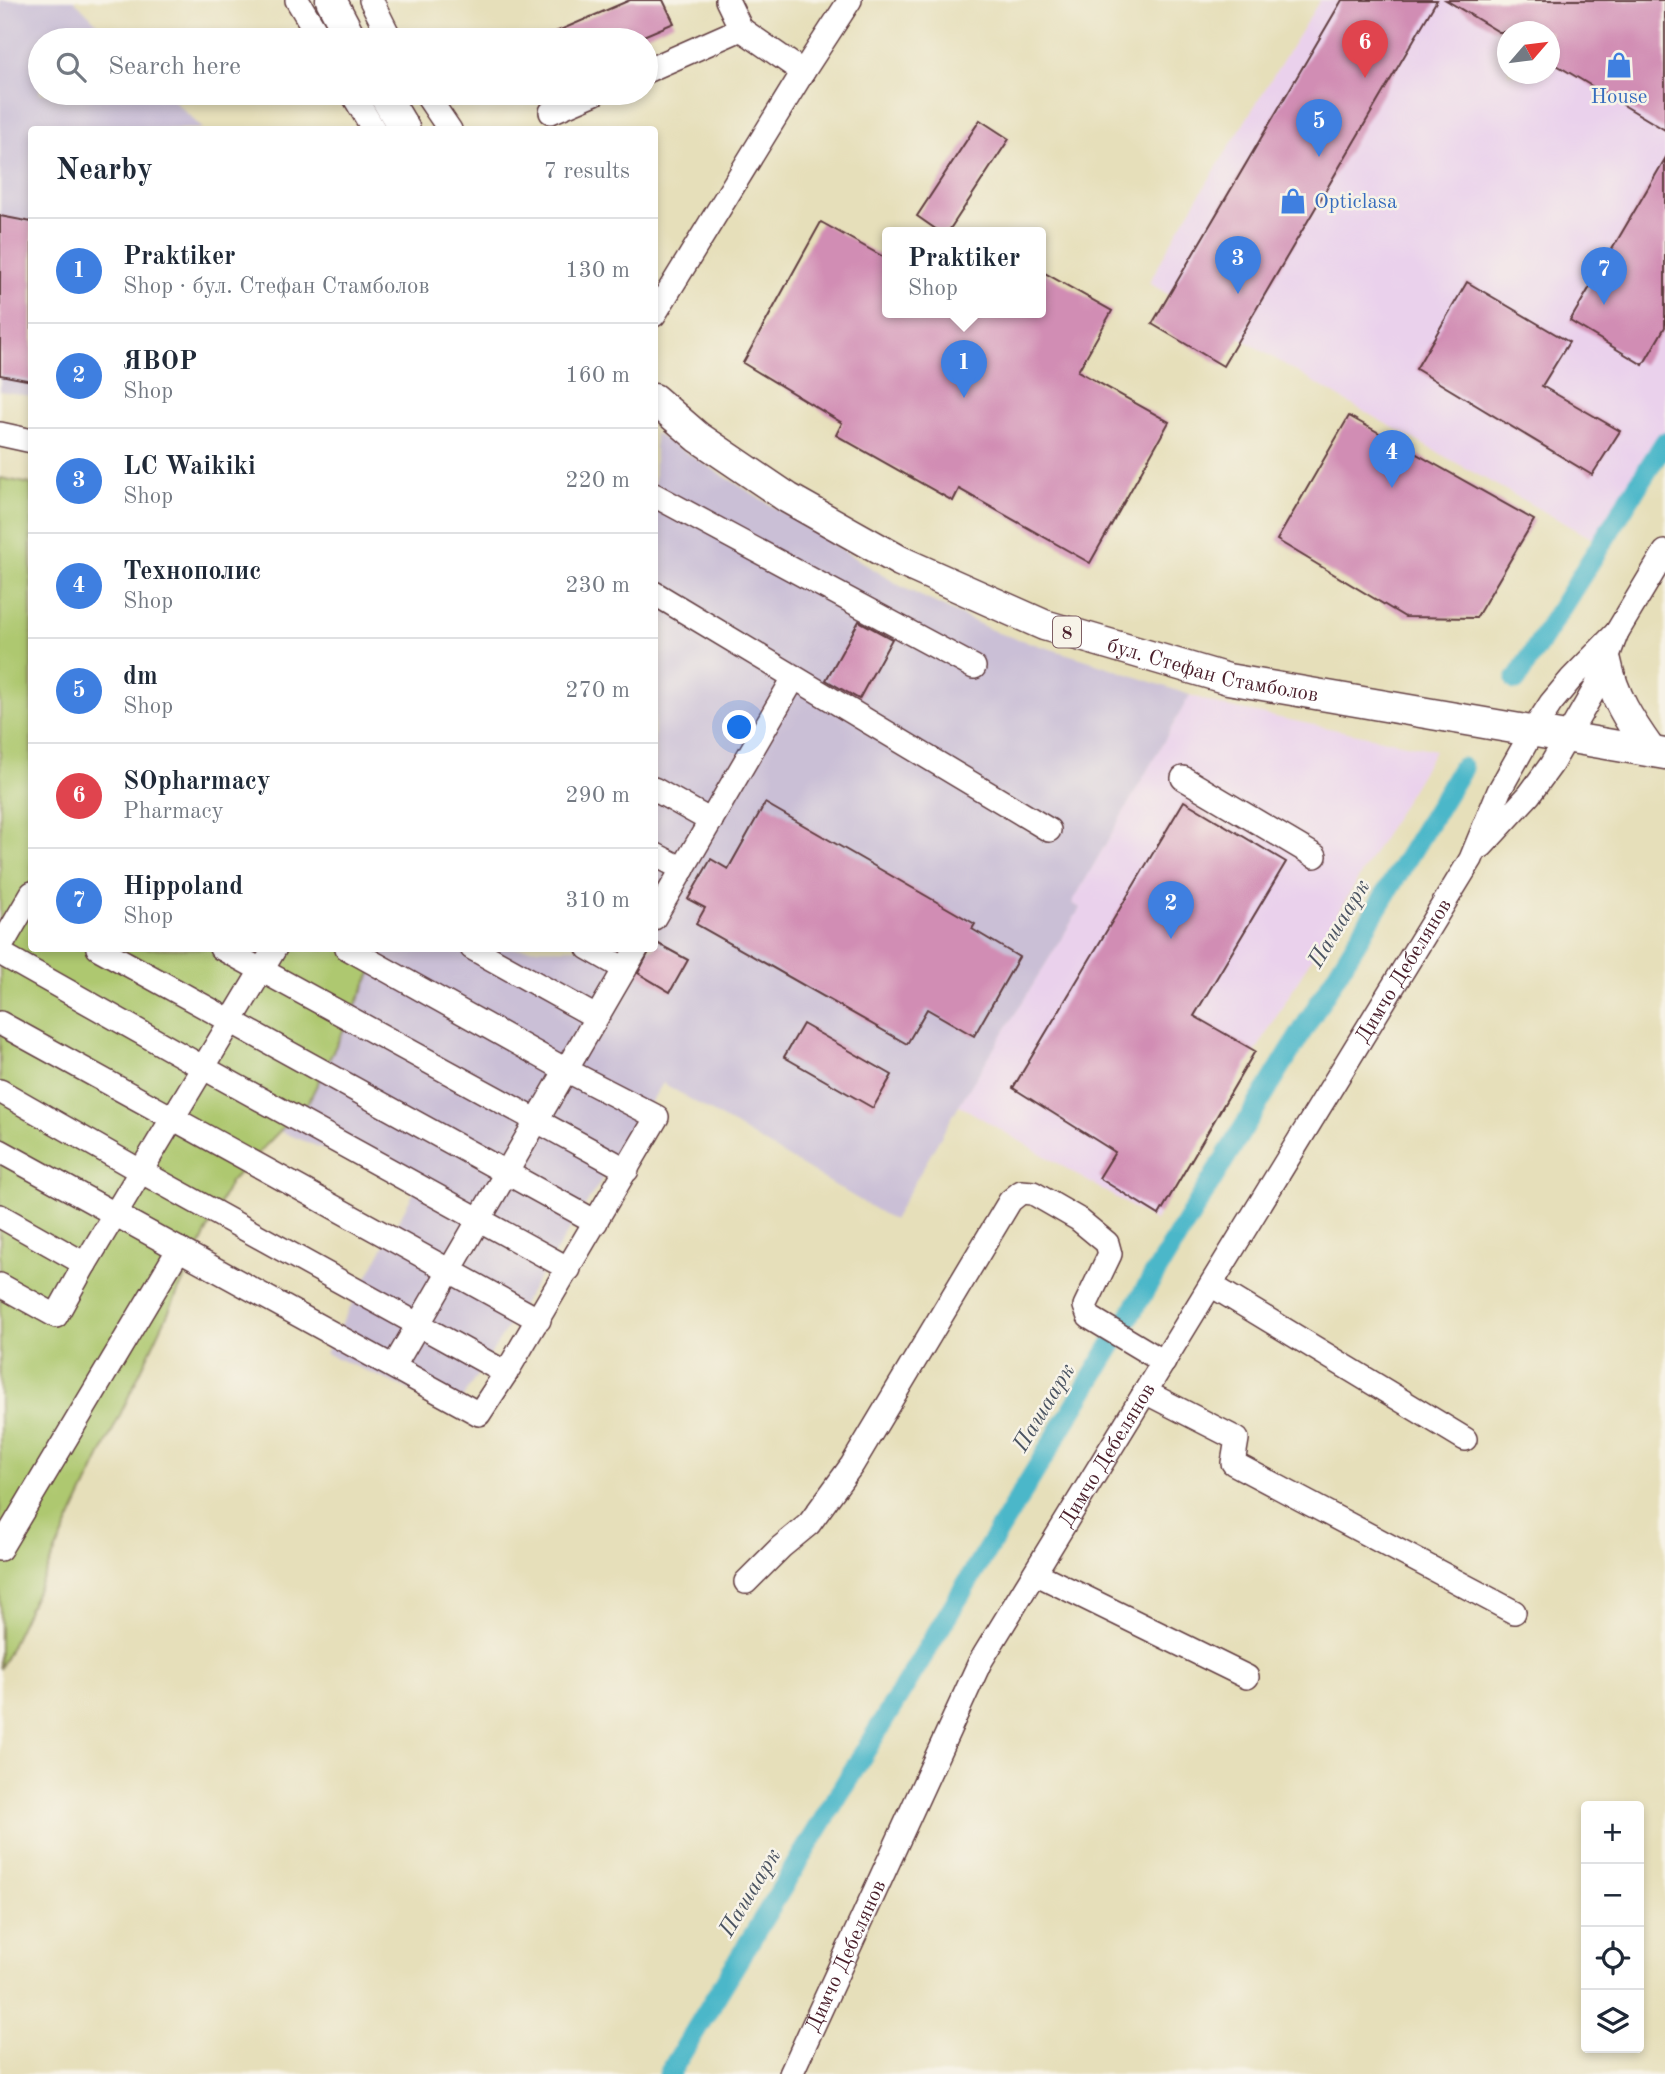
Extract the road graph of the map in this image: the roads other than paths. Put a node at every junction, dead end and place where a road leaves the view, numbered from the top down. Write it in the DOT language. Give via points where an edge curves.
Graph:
graph roads {
  1 [pos="297,0"];
  2 [pos="331,0"];
  3 [pos="371,0"];
  4 [pos="727,0"];
  5 [pos="850,0"];
  6 [pos="314,28"];
  7 [pos="346,28"];
  8 [pos="385,28"];
  9 [pos="741,29"];
  10 [pos="658,66"];
  11 [pos="803,72"];
  12 [pos="359,105"];
  13 [pos="390,105"];
  14 [pos="433,105"];
  15 [pos="567,105"];
  16 [pos="551,112"];
  17 [pos="372,126"];
  18 [pos="403,126"];
  19 [pos="447,126"];
  20 [pos="658,306"];
  21 [pos="658,402"];
  22 [pos="0,434"];
  23 [pos="28,440"];
  24 [pos="658,497"];
  25 [pos="1665,552"];
  26 [pos="1657,579"];
  27 [pos="658,595"];
  28 [pos="1617,632"];
  29 [pos="1606,661"];
  30 [pos="974,667"];
  31 [pos="794,678"];
  32 [pos="1532,732"];
  33 [pos="1568,737"];
  34 [pos="1657,752"];
  35 [pos="1183,778"];
  36 [pos="658,791"];
  37 [pos="711,821"];
  38 [pos="1049,831"];
  39 [pos="658,856"];
  40 [pos="1315,856"];
  41 [pos="1471,859"];
  42 [pos="683,869"];
  43 [pos="28,906"];
  44 [pos="658,911"];
  45 [pos="0,951"];
  46 [pos="105,952"];
  47 [pos="228,952"];
  48 [pos="273,952"];
  49 [pos="354,952"];
  50 [pos="479,952"];
  51 [pos="595,952"];
  52 [pos="635,952"];
  53 [pos="625,969"];
  54 [pos="261,971"];
  55 [pos="596,1017"];
  56 [pos="231,1022"];
  57 [pos="0,1023"];
  58 [pos="204,1068"];
  59 [pos="566,1070"];
  60 [pos="0,1091"];
  61 [pos="174,1118"];
  62 [pos="536,1122"];
  63 [pos="0,1151"];
  64 [pos="627,1170"];
  65 [pos="142,1172"];
  66 [pos="506,1172"];
  67 [pos="117,1214"];
  68 [pos="0,1216"];
  69 [pos="480,1218"];
  70 [pos="596,1222"];
  71 [pos="179,1249"];
  72 [pos="85,1264"];
  73 [pos="569,1269"];
  74 [pos="449,1272"];
  75 [pos="0,1284"];
  76 [pos="1211,1285"];
  77 [pos="539,1320"];
  78 [pos="418,1325"];
  79 [pos="1164,1362"];
  80 [pos="394,1366"];
  81 [pos="506,1373"];
  82 [pos="1145,1392"];
  83 [pos="1465,1439"];
  84 [pos="0,1549"];
  85 [pos="1035,1573"];
  86 [pos="746,1582"];
  87 [pos="1514,1612"];
  88 [pos="1247,1677"];
  89 [pos="791,2074"];
  1 -- 6 [label="street"];
  2 -- 7 [label="main road"];
  3 -- 8 [label="street"];
  4 -- 9 [label="street"];
  5 -- 11 [label="street"];
  9 -- 10 [label="street"];
  9 -- 11 [label="street"];
  11 -- 20 [label="street"];
  12 -- 17 [label="street"];
  13 -- 18 [label="main road"];
  14 -- 19 [label="street"];
  15 -- 16 [label="street"];
  21 -- 32 [label="main road, бул. Стефан Стамболов / 8" via="698,437 788,498 900,561 1044,625 1228,679"];
  22 -- 23 [label="street"];
  24 -- 30 [label="street"];
  25 -- 26 [label="street"];
  26 -- 28 [label="street"];
  27 -- 31 [label="street"];
  28 -- 29 [label="street, Димчо Дебелянов"];
  28 -- 32 [label="street, Димчо Дебелянов" via="1564,687"];
  29 -- 33 [label="street, Димчо Дебелянов"];
  29 -- 34 [label="main road" via="1618,701"];
  31 -- 37 [label="street"];
  31 -- 38 [label="street"];
  32 -- 33 [label="main road, бул. Стефан Стамболов / 8"];
  32 -- 41 [label="street, Димчо Дебелянов" via="1499,791"];
  33 -- 34 [label="main road, бул. Стефан Стамболов / 8"];
  33 -- 41 [label="street, Димчо Дебелянов" via="1529,795"];
  35 -- 40 [label="street"];
  36 -- 37 [label="street"];
  37 -- 42 [label="street"];
  39 -- 42 [label="street"];
  41 -- 76 [label="street, Димчо Дебелянов"];
  42 -- 44 [label="street"];
  43 -- 45 [label="street"];
  45 -- 58 [label="street"];
  46 -- 56 [label="street"];
  47 -- 54 [label="street"];
  48 -- 54 [label="street"];
  49 -- 59 [label="street"];
  50 -- 55 [label="street"];
  51 -- 53 [label="street"];
  52 -- 53 [label="street"];
  53 -- 55 [label="street"];
  54 -- 56 [label="street"];
  54 -- 62 [label="street"];
  55 -- 59 [label="street"];
  56 -- 58 [label="street"];
  56 -- 66 [label="street"];
  57 -- 61 [label="street"];
  58 -- 61 [label="street"];
  58 -- 69 [label="street"];
  59 -- 62 [label="street"];
  59 -- 64 [label="street" via="657,1117"];
  60 -- 65 [label="street"];
  61 -- 65 [label="street"];
  61 -- 74 [label="street"];
  62 -- 64 [label="street"];
  62 -- 66 [label="street"];
  63 -- 67 [label="street"];
  64 -- 70 [label="street"];
  65 -- 67 [label="street"];
  65 -- 78 [label="street"];
  66 -- 69 [label="street"];
  66 -- 70 [label="street"];
  67 -- 71 [label="street"];
  67 -- 72 [label="street"];
  68 -- 72 [label="street"];
  69 -- 73 [label="street"];
  69 -- 74 [label="street"];
  70 -- 73 [label="street"];
  71 -- 80 [label="street"];
  71 -- 84 [label="street"];
  72 -- 75 [label="street" via="56,1316"];
  73 -- 77 [label="street"];
  74 -- 77 [label="street"];
  74 -- 78 [label="street"];
  76 -- 79 [label="street, Димчо Дебелянов"];
  76 -- 83 [label="street"];
  77 -- 81 [label="street"];
  78 -- 80 [label="street"];
  78 -- 81 [label="street"];
  79 -- 82 [label="street, Димчо Дебелянов"];
  79 -- 86 [label="street" via="1089,1317 1085,1306 1110,1254 1107,1243 1078,1219 1033,1193 1021,1192 1010,1200 852,1465 809,1524"];
  80 -- 81 [label="street" via="480,1414"];
  82 -- 85 [label="street, Димчо Дебелянов"];
  82 -- 87 [label="street" via="1237,1439 1233,1463"];
  85 -- 88 [label="street"];
  85 -- 89 [label="street, Димчо Дебелянов" via="980,1662"];
}
